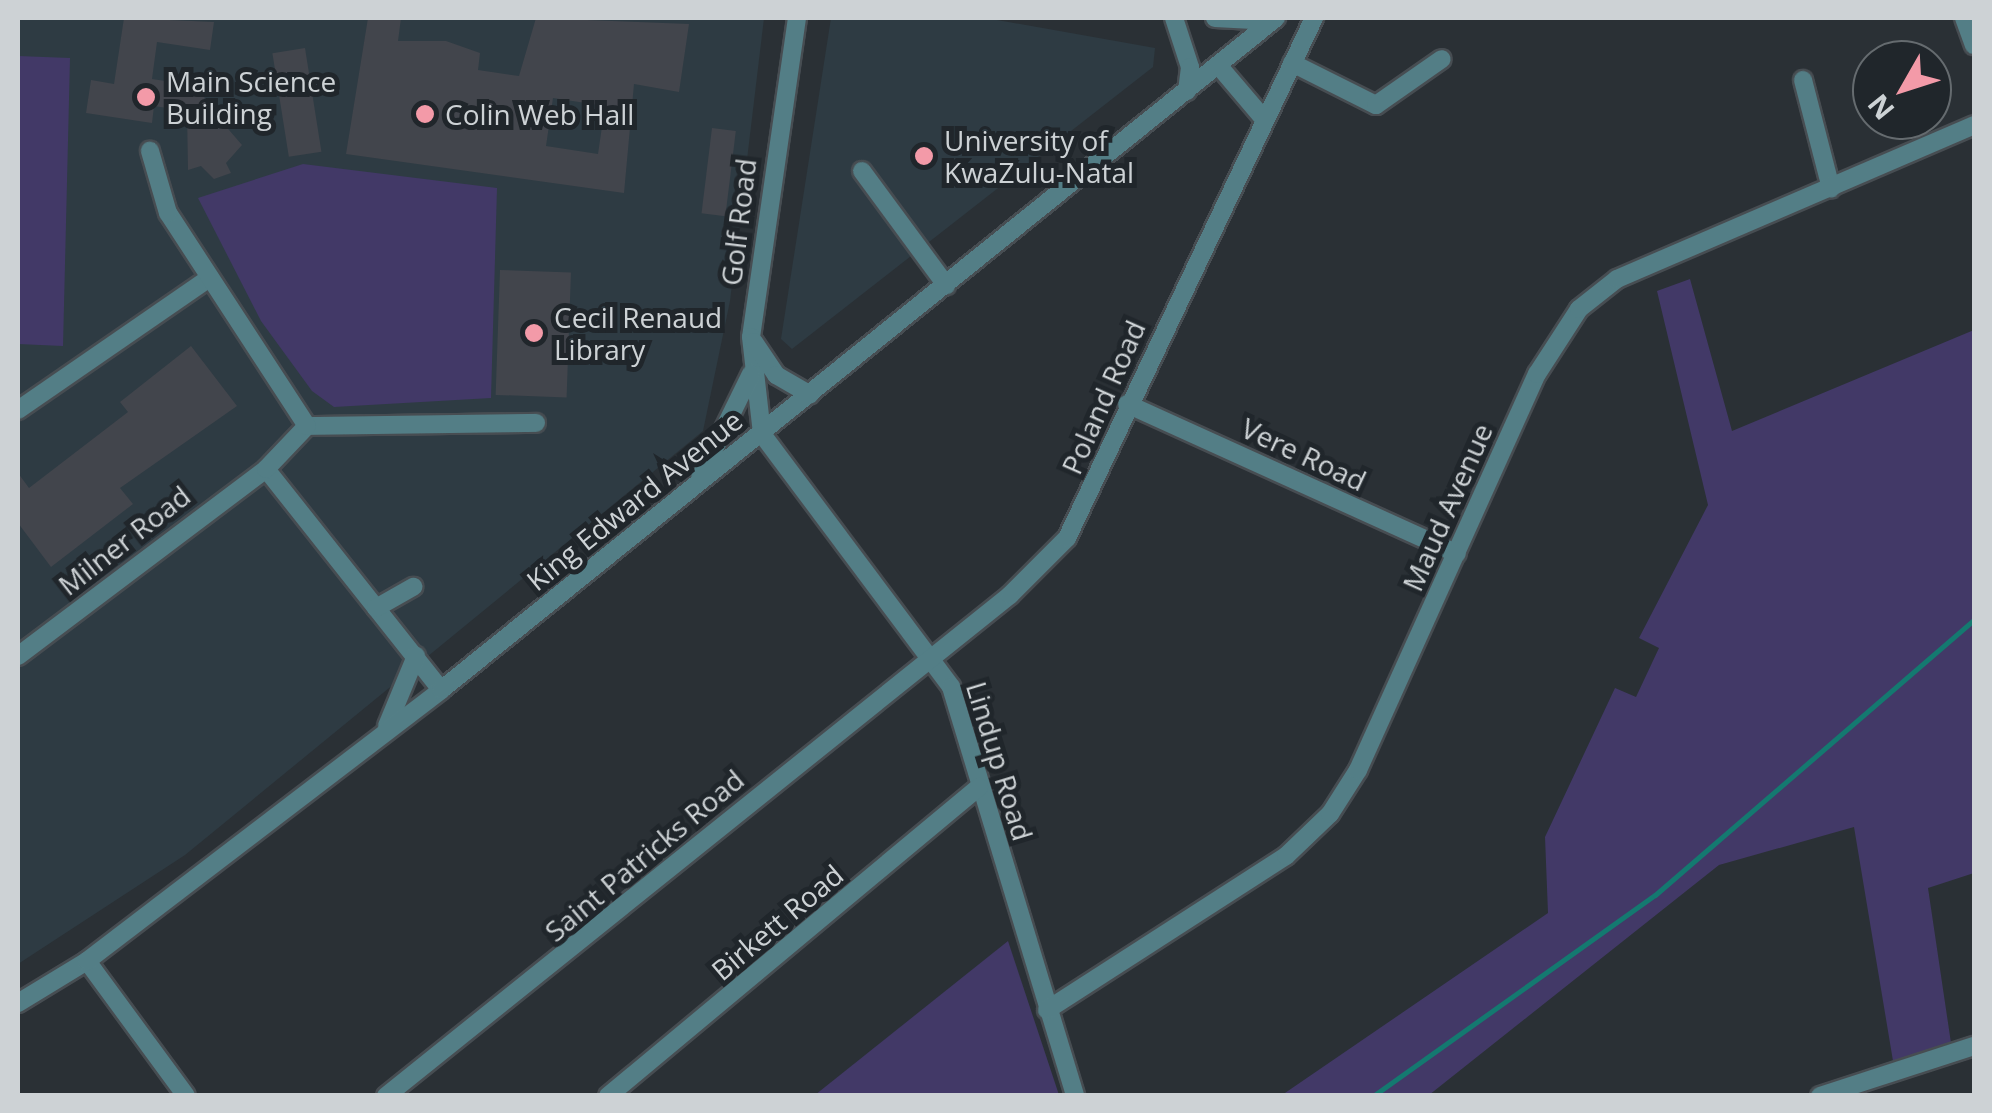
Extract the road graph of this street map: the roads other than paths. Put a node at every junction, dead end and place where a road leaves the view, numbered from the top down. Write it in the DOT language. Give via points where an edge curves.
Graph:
graph roads {
  1 [pos="797,18"];
  2 [pos="1174,18"];
  3 [pos="1215,18"];
  4 [pos="1314,18"];
  5 [pos="1964,18"];
  6 [pos="1274,19"];
  7 [pos="1974,46"];
  8 [pos="1442,59"];
  9 [pos="1292,63"];
  10 [pos="1218,65"];
  11 [pos="1803,80"];
  12 [pos="1187,91"];
  13 [pos="1264,119"];
  14 [pos="1974,124"];
  15 [pos="150,151"];
  16 [pos="862,170"];
  17 [pos="1831,188"];
  18 [pos="209,278"];
  19 [pos="946,286"];
  20 [pos="751,337"];
  21 [pos="751,374"];
  22 [pos="810,395"];
  23 [pos="1128,404"];
  24 [pos="18,410"];
  25 [pos="536,422"];
  26 [pos="307,426"];
  27 [pos="762,434"];
  28 [pos="266,469"];
  29 [pos="694,488"];
  30 [pos="1457,554"];
  31 [pos="413,587"];
  32 [pos="376,608"];
  33 [pos="935,655"];
  34 [pos="18,656"];
  35 [pos="416,656"];
  36 [pos="440,690"];
  37 [pos="378,739"];
  38 [pos="979,787"];
  39 [pos="87,961"];
  40 [pos="18,1004"];
  41 [pos="1047,1010"];
  42 [pos="1974,1046"];
  43 [pos="1841,1092"];
  44 [pos="186,1096"];
  45 [pos="386,1096"];
  46 [pos="608,1096"];
  47 [pos="1075,1096"];
  48 [pos="1820,1096"];
  1 -- 20 [label="street, Golf Road"];
  2 -- 12 [label="street" via="1190,67"];
  3 -- 6 [label="street"];
  4 -- 9 [label="street, Poland Road"];
  5 -- 7 [label="street"];
  6 -- 10 [label="street, King Edward Avenue"];
  8 -- 9 [label="street" via="1376,104"];
  9 -- 13 [label="street, Poland Road"];
  10 -- 12 [label="street, King Edward Avenue"];
  10 -- 13 [label="street"];
  11 -- 17 [label="street"];
  12 -- 19 [label="street, King Edward Avenue"];
  13 -- 23 [label="street, Poland Road"];
  14 -- 17 [label="street, Maud Avenue"];
  15 -- 18 [label="street" via="168,213"];
  16 -- 19 [label="street"];
  17 -- 30 [label="street, Maud Avenue" via="1618,279 1579,309 1537,374"];
  18 -- 24 [label="street"];
  18 -- 26 [label="street"];
  19 -- 22 [label="street, King Edward Avenue"];
  20 -- 21 [label="street, Golf Road"];
  20 -- 22 [label="street" via="776,376"];
  21 -- 27 [label="street, Golf Road"];
  21 -- 29 [label="street"];
  22 -- 27 [label="street, King Edward Avenue"];
  23 -- 30 [label="street, Vere Road"];
  23 -- 33 [label="street, Poland Road" via="1067,538"];
  25 -- 26 [label="street"];
  26 -- 28 [label="street, Milner Road"];
  27 -- 29 [label="street, King Edward Avenue"];
  27 -- 33 [label="street, Lindup Road"];
  28 -- 32 [label="street"];
  28 -- 34 [label="street, Milner Road"];
  29 -- 36 [label="street, King Edward Avenue"];
  30 -- 41 [label="street, Maud Avenue" via="1358,770 1308,838"];
  31 -- 32 [label="street"];
  32 -- 35 [label="street"];
  33 -- 38 [label="street, Lindup Road"];
  33 -- 45 [label="street, Saint Patricks Road"];
  35 -- 36 [label="street"];
  35 -- 37 [label="street"];
  36 -- 37 [label="street, King Edward Avenue"];
  37 -- 39 [label="street, King Edward Avenue"];
  38 -- 41 [label="street, Lindup Road"];
  38 -- 46 [label="street, Birkett Road"];
  39 -- 40 [label="street, King Edward Avenue"];
  39 -- 44 [label="street"];
  41 -- 47 [label="street, Lindup Road"];
  42 -- 43 [label="street"];
  43 -- 48 [label="street"];
}
